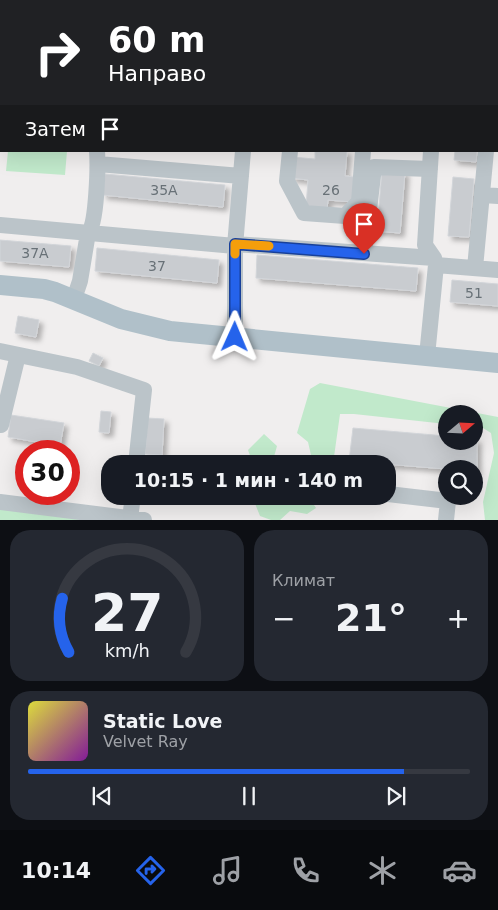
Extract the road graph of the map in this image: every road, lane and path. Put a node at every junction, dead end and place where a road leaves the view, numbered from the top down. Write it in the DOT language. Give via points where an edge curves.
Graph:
graph roads {
  1 [pos="243,152"];
  2 [pos="290,152"];
  3 [pos="363,152"];
  4 [pos="431,152"];
  5 [pos="486,152"];
  6 [pos="98,158"];
  7 [pos="430,169"];
  8 [pos="241,176"];
  9 [pos="490,195"];
  10 [pos="0,225"];
  11 [pos="88,233"];
  12 [pos="235,245"];
  13 [pos="364,254"];
  14 [pos="435,261"];
  15 [pos="475,268"];
  16 [pos="498,270"];
  17 [pos="0,278"];
  18 [pos="0,285"];
  19 [pos="77,290"];
  20 [pos="235,330"];
  21 [pos="428,350"];
  22 [pos="498,350"];
  23 [pos="0,351"];
  24 [pos="18,355"];
  25 [pos="498,363"];
  26 [pos="1,424"];
  27 [pos="137,455"];
  28 [pos="396,495"];
  29 [pos="0,502"];
  30 [pos="135,505"];
  31 [pos="137,519"];
  32 [pos="446,520"];
  1 -- 8 [label="street"];
  2 -- 3 [label="street" via="287,181 304,213 345,216 359,202"];
  4 -- 7 [label="street"];
  5 -- 9 [label="street"];
  6 -- 8 [label="street"];
  6 -- 11 [label="street" via="94,212"];
  7 -- 13 [label="street" via="374,167"];
  7 -- 14 [label="street" via="426,245"];
  8 -- 12 [label="street"];
  9 -- 15 [label="street"];
  10 -- 11 [label="street"];
  11 -- 12 [label="street"];
  11 -- 19 [label="street"];
  12 -- 13 [label="street"];
  12 -- 20 [label="street"];
  13 -- 14 [label="street"];
  14 -- 15 [label="street"];
  14 -- 21 [label="street"];
  15 -- 16 [label="street"];
  17 -- 19 [label="main road" via="59,284"];
  18 -- 20 [label="main road" via="44,289 121,319 170,331"];
  19 -- 20 [label="main road" via="114,306 141,313"];
  20 -- 21 [label="main road"];
  21 -- 22 [label="main road"];
  21 -- 25 [label="main road"];
  23 -- 24 [label="street"];
  24 -- 26 [label="street"];
  24 -- 27 [label="street" via="77,367 144,390"];
  28 -- 32 [label="street" via="448,501"];
  29 -- 31 [label="street"];
  30 -- 31 [label="street"];
}
